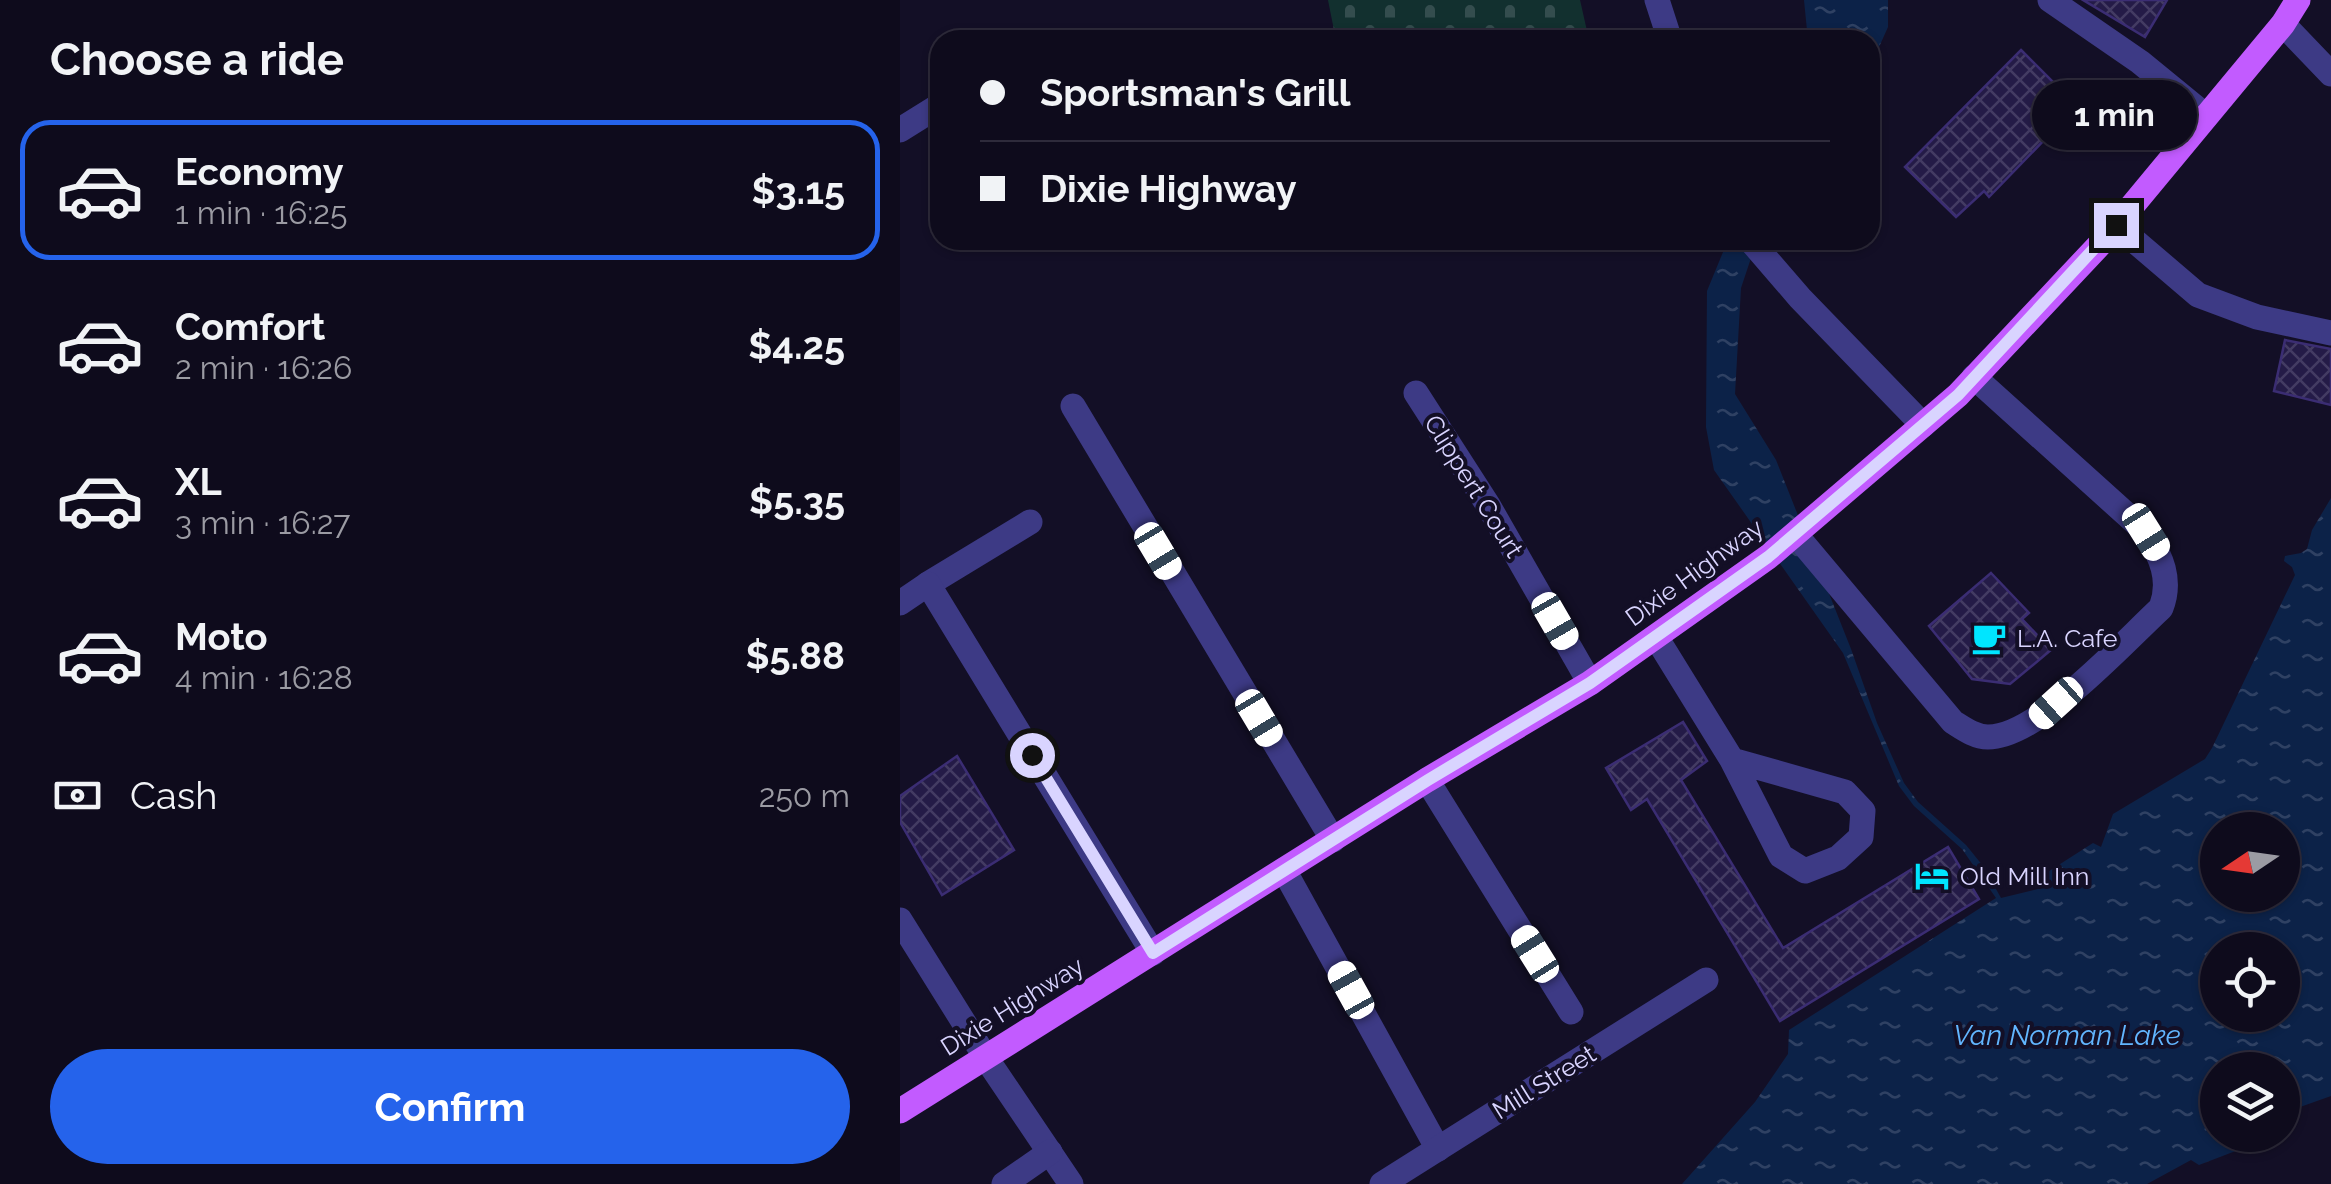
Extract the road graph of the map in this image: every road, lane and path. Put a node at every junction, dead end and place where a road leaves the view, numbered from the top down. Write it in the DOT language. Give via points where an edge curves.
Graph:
graph roads {
  1 [pos="1657,0"];
  2 [pos="2050,0"];
  3 [pos="2298,0"];
  4 [pos="2283,24"];
  5 [pos="1667,30"];
  6 [pos="2331,74"];
  7 [pos="930,111"];
  8 [pos="2206,116"];
  9 [pos="900,130"];
  10 [pos="2116,225"];
  11 [pos="1758,250"];
  12 [pos="2330,330"];
  13 [pos="1974,377"];
  14 [pos="1416,394"];
  15 [pos="1072,406"];
  16 [pos="1923,426"];
  17 [pos="1030,522"];
  18 [pos="1796,535"];
  19 [pos="928,584"];
  20 [pos="900,603"];
  21 [pos="1656,637"];
  22 [pos="1590,683"];
  23 [pos="1732,760"];
  24 [pos="1428,780"];
  25 [pos="1332,840"];
  26 [pos="1284,870"];
  27 [pos="901,923"];
  28 [pos="1153,953"];
  29 [pos="1706,980"];
  30 [pos="1571,1012"];
  31 [pos="986,1058"];
  32 [pos="900,1111"];
  33 [pos="1438,1148"];
  34 [pos="1050,1152"];
  35 [pos="1004,1184"];
  36 [pos="1071,1184"];
  37 [pos="1382,1184"];
  1 -- 5 [label="street"];
  2 -- 8 [label="street"];
  3 -- 4 [label="main road, Dixie Highway"];
  4 -- 6 [label="street"];
  4 -- 8 [label="main road, Dixie Highway"];
  7 -- 9 [label="street"];
  8 -- 10 [label="main road, Dixie Highway"];
  10 -- 12 [label="street" via="2198,295 2257,317"];
  10 -- 13 [label="main road, Dixie Highway"];
  11 -- 16 [label="street"];
  13 -- 16 [label="main road, Dixie Highway"];
  13 -- 18 [label="street" via="2146,532 2165,574 2161,608 2035,722 1978,737 1953,722"];
  14 -- 22 [label="street, Clippert Court"];
  15 -- 25 [label="street"];
  16 -- 18 [label="main road, Dixie Highway"];
  17 -- 19 [label="street"];
  18 -- 21 [label="main road, Dixie Highway"];
  19 -- 20 [label="street"];
  19 -- 28 [label="street"];
  21 -- 22 [label="main road, Dixie Highway"];
  21 -- 23 [label="street"];
  22 -- 24 [label="main road, Dixie Highway"];
  23 -- 23 [label="street" via="1781,856 1805,870 1838,858 1861,837 1863,811 1845,792"];
  24 -- 25 [label="main road, Dixie Highway"];
  24 -- 30 [label="street"];
  25 -- 26 [label="main road, Dixie Highway"];
  26 -- 28 [label="main road, Dixie Highway"];
  26 -- 33 [label="street"];
  27 -- 31 [label="street"];
  28 -- 31 [label="main road, Dixie Highway"];
  29 -- 33 [label="street, Mill Street"];
  31 -- 32 [label="main road, Dixie Highway"];
  31 -- 34 [label="street"];
  33 -- 37 [label="street, Mill Street"];
  34 -- 35 [label="street"];
  34 -- 36 [label="street"];
}
